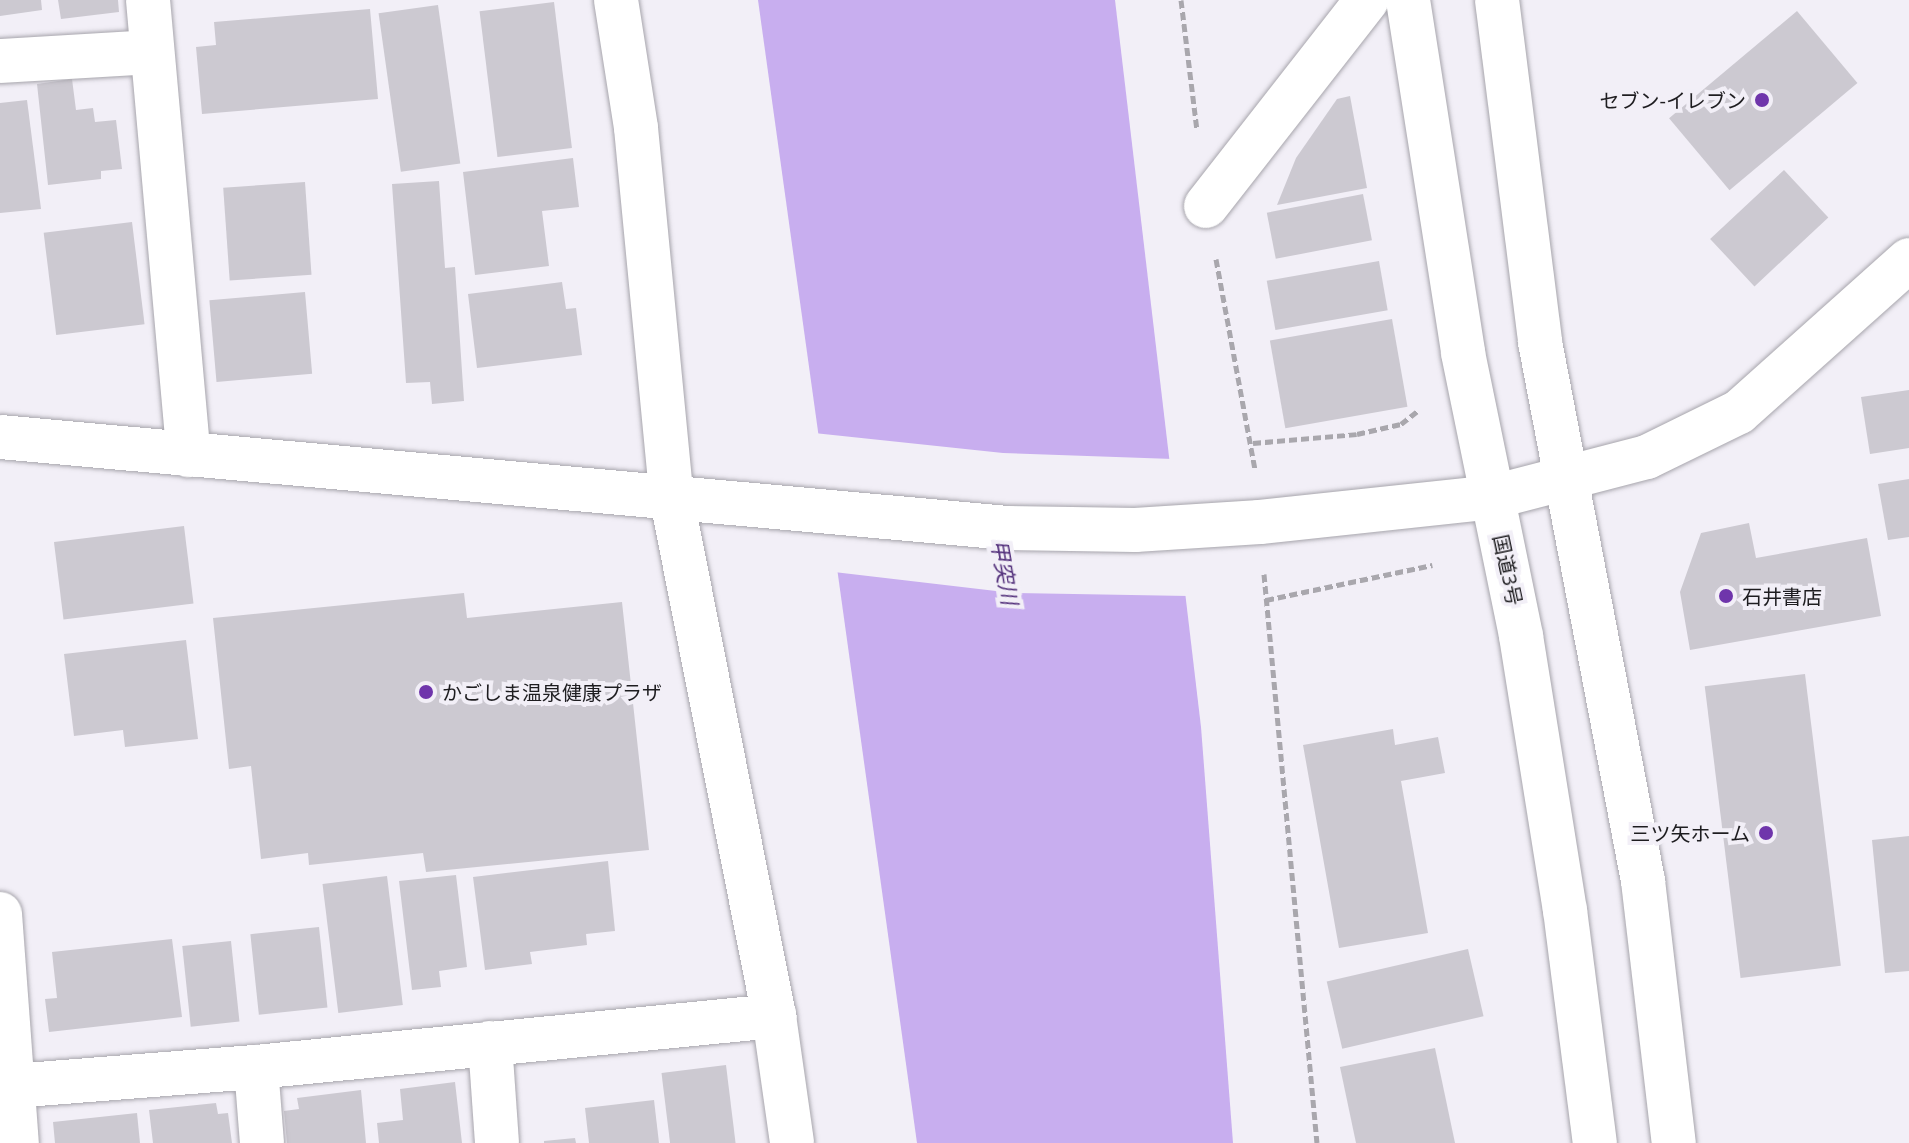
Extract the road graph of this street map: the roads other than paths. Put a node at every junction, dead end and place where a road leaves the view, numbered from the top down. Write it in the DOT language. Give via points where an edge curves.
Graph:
graph roads {
  1 [pos="148,0"];
  2 [pos="616,0"];
  3 [pos="1367,0"];
  4 [pos="1408,0"];
  5 [pos="1497,0"];
  6 [pos="152,52"];
  7 [pos="0,61"];
  8 [pos="1206,206"];
  9 [pos="1909,260"];
  10 [pos="0,437"];
  11 [pos="189,455"];
  12 [pos="1567,480"];
  13 [pos="1493,497"];
  14 [pos="672,500"];
  15 [pos="0,914"];
  16 [pos="774,1016"];
  17 [pos="490,1043"];
  18 [pos="256,1067"];
  19 [pos="6,1086"];
  20 [pos="17,1143"];
  21 [pos="262,1143"];
  22 [pos="497,1143"];
  23 [pos="792,1143"];
  24 [pos="1595,1143"];
  25 [pos="1674,1143"];
  1 -- 6 [label="main road"];
  2 -- 14 [label="main road" via="636,128"];
  3 -- 8 [label="main road"];
  4 -- 13 [label="main road, 国道3号" via="1463,353"];
  5 -- 12 [label="main road" via="1540,342"];
  6 -- 7 [label="main road"];
  6 -- 11 [label="main road"];
  9 -- 12 [label="main road" via="1739,412 1647,457"];
  10 -- 11 [label="main road"];
  11 -- 14 [label="main road"];
  12 -- 13 [label="main road"];
  12 -- 25 [label="main road" via="1643,881"];
  13 -- 14 [label="main road" via="1135,530 1007,528"];
  13 -- 24 [label="main road, 国道3号" via="1563,894"];
  14 -- 16 [label="main road"];
  15 -- 19 [label="main road"];
  16 -- 17 [label="main road"];
  16 -- 23 [label="main road"];
  17 -- 18 [label="main road"];
  17 -- 22 [label="main road"];
  18 -- 19 [label="main road"];
  18 -- 21 [label="main road"];
  19 -- 20 [label="main road"];
}
